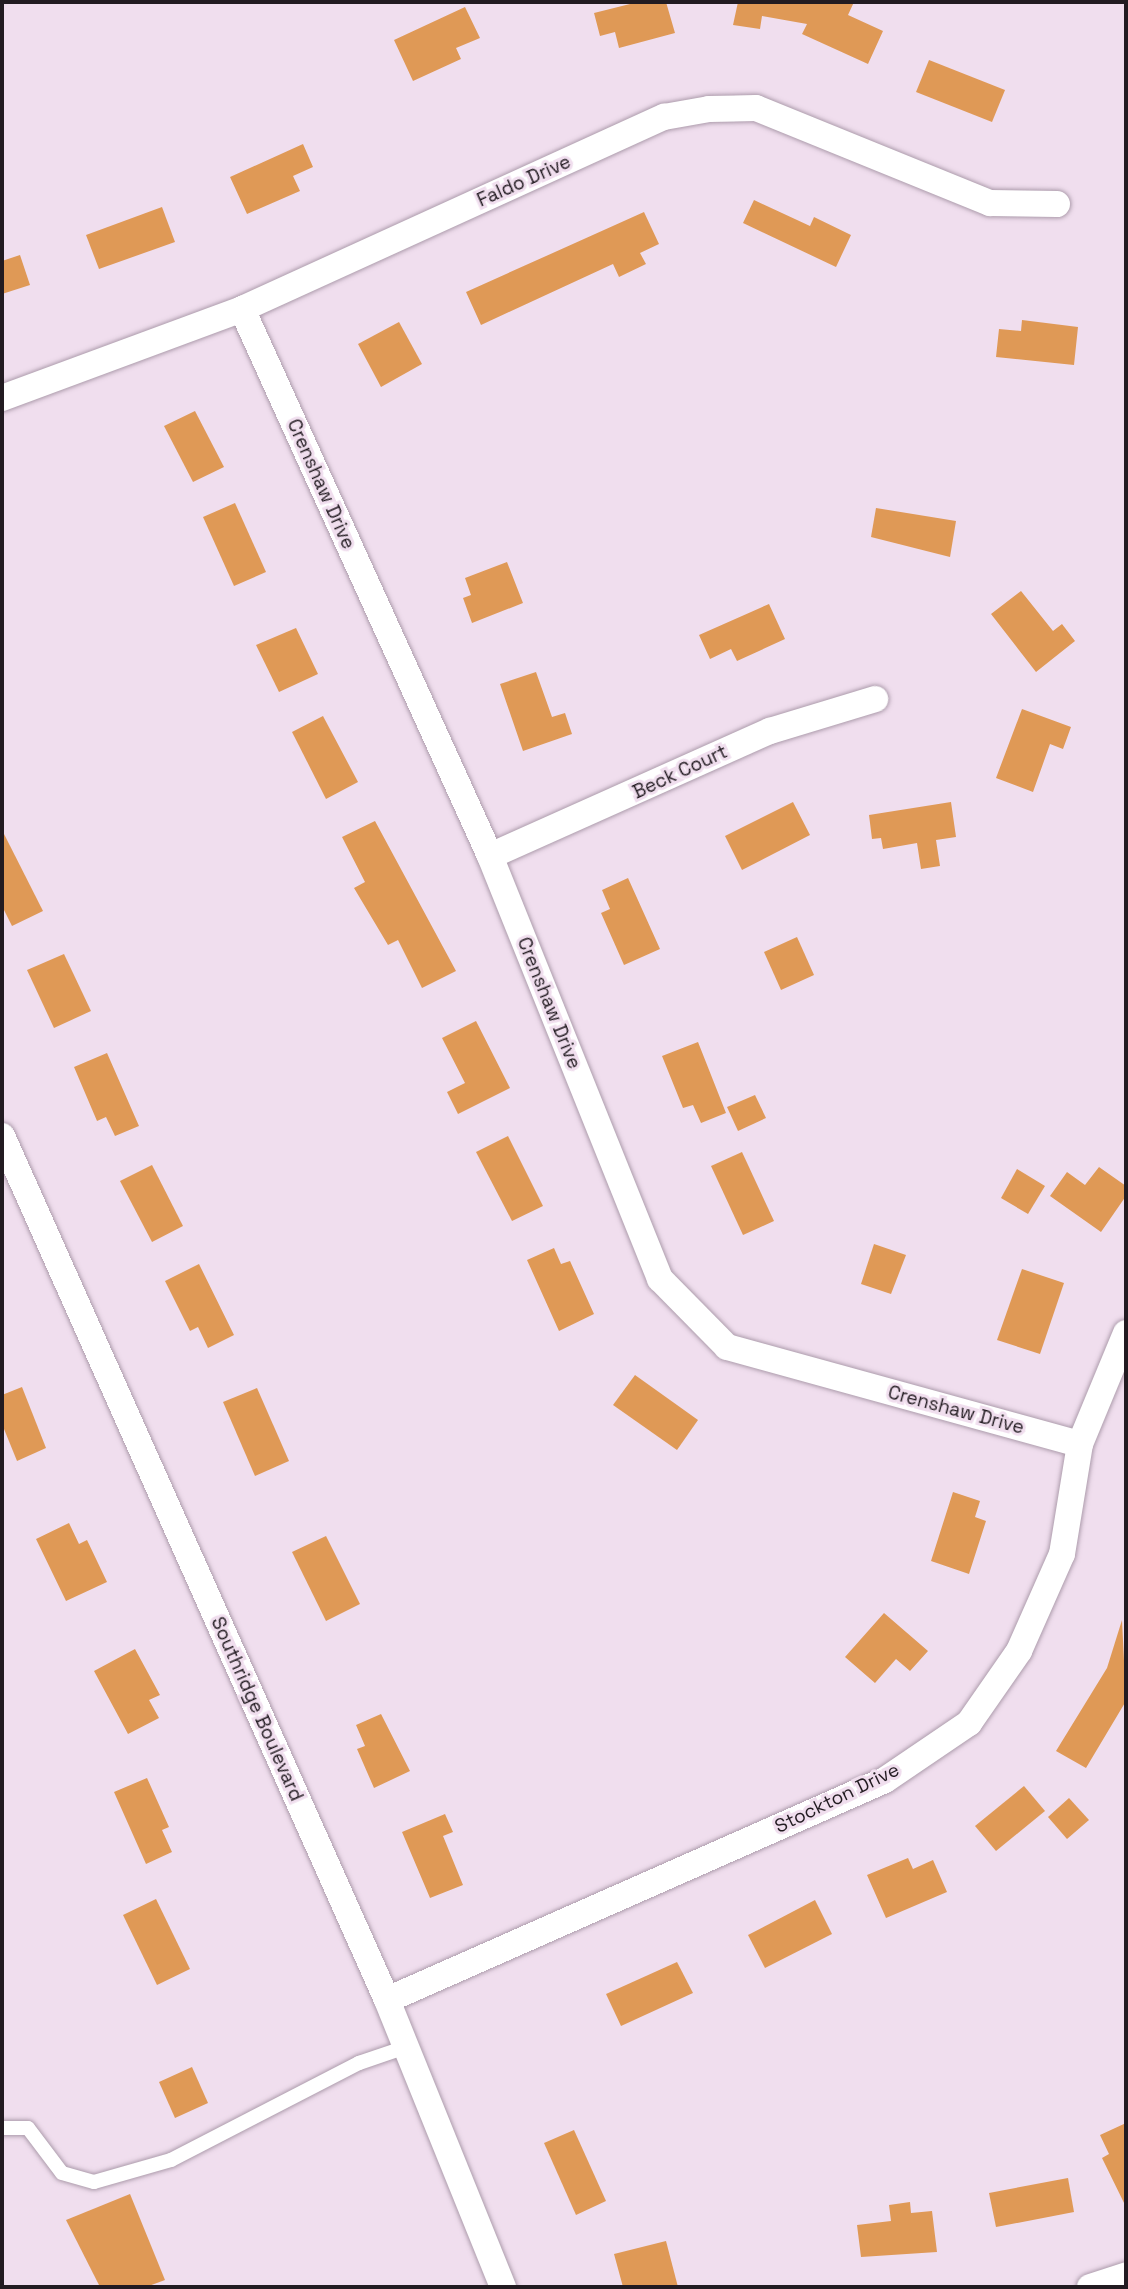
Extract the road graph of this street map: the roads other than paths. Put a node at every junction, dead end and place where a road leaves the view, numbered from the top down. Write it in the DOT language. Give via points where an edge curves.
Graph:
graph roads {
  1 [pos="1057,205"];
  2 [pos="242,309"];
  3 [pos="2,398"];
  4 [pos="875,699"];
  5 [pos="490,856"];
  6 [pos="2,1136"];
  7 [pos="1126,1333"];
  8 [pos="1080,1444"];
  9 [pos="387,2000"];
  10 [pos="406,2047"];
  11 [pos="2,2128"];
  12 [pos="1126,2275"];
  13 [pos="503,2287"];
  14 [pos="1090,2287"];
  1 -- 2 [label="street, Faldo Drive" via="990,203 756,108 709,109 664,117"];
  2 -- 3 [label="street, Faldo Drive"];
  2 -- 5 [label="street, Crenshaw Drive"];
  4 -- 5 [label="street, Beck Court" via="770,731"];
  5 -- 8 [label="street, Crenshaw Drive" via="660,1279 727,1347"];
  6 -- 9 [label="street, Southridge Boulevard"];
  7 -- 8 [label="street, Stockton Drive"];
  8 -- 9 [label="street, Stockton Drive" via="1062,1554 1019,1651 969,1723 885,1780"];
  9 -- 10 [label="street, Southridge Boulevard"];
  10 -- 11 [label="lane" via="359,2063 171,2160 94,2182 62,2173 28,2128"];
  10 -- 13 [label="street, Southridge Boulevard"];
  12 -- 14 [label="street"];
}
